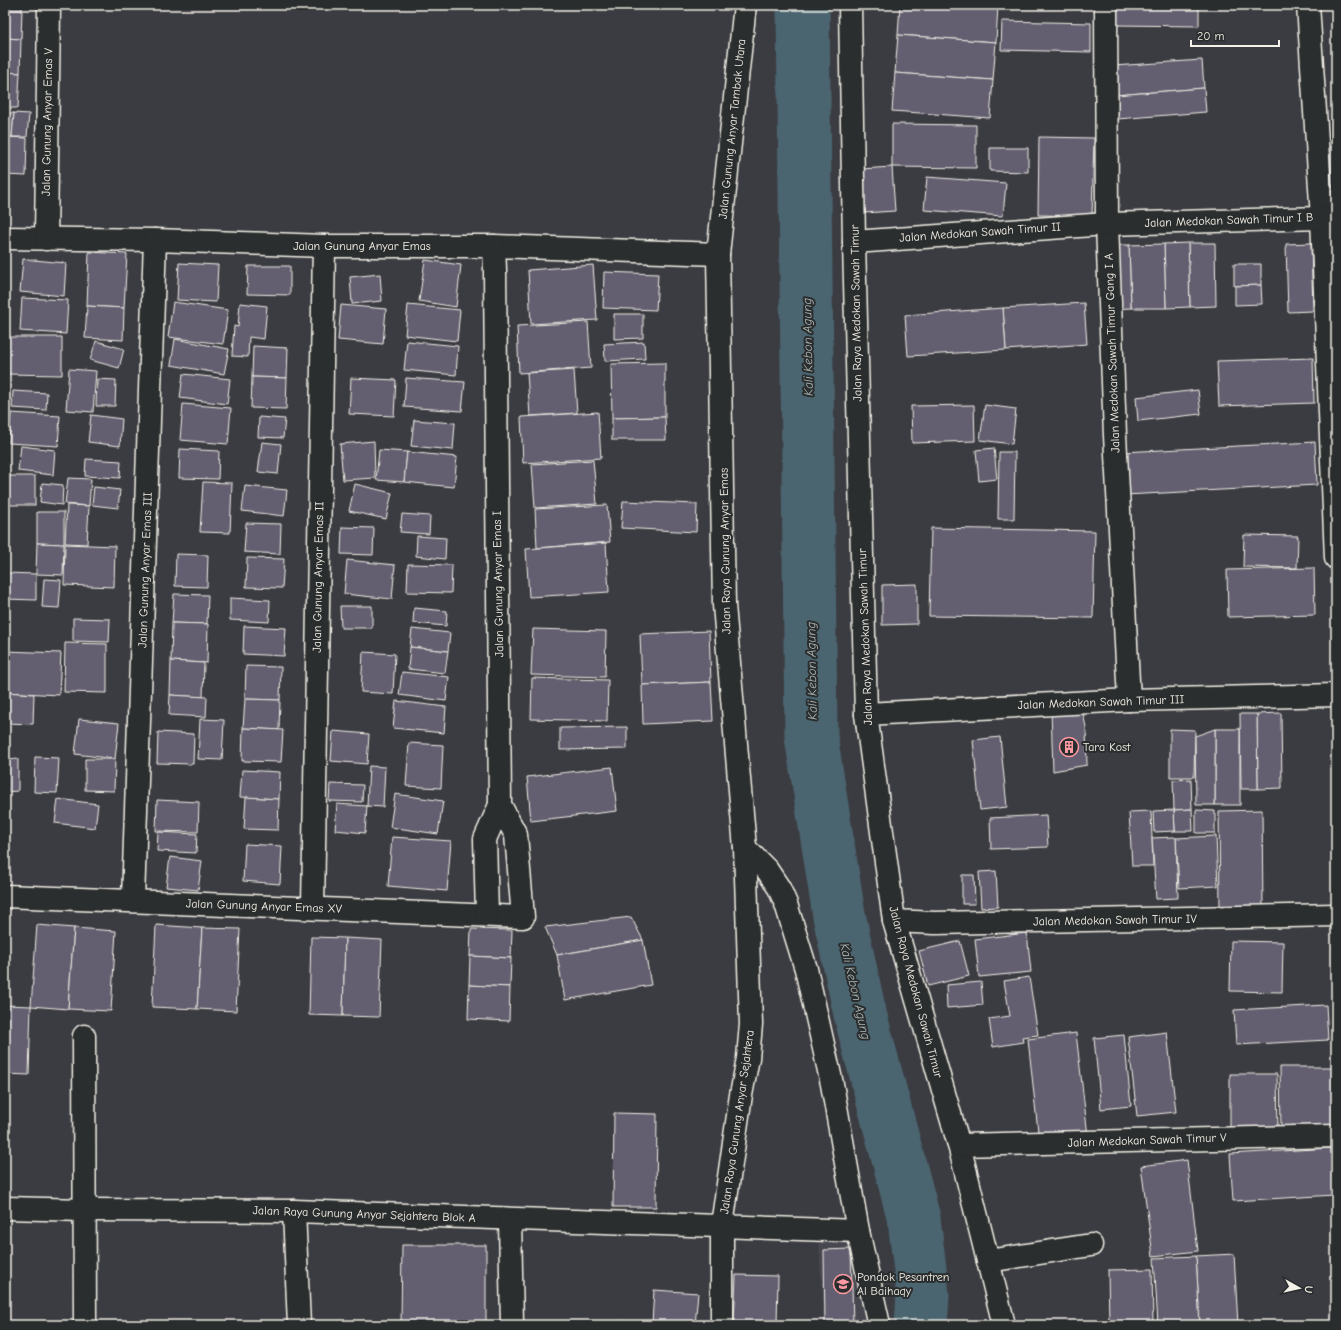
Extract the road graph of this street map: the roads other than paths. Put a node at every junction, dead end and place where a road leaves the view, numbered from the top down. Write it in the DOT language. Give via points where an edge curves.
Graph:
graph roads {
  1 [pos="49,5"];
  2 [pos="745,5"];
  3 [pos="850,5"];
  4 [pos="1106,5"];
  5 [pos="1308,5"];
  6 [pos="1329,217"];
  7 [pos="1107,224"];
  8 [pos="5,238"];
  9 [pos="46,239"];
  10 [pos="156,240"];
  11 [pos="854,242"];
  12 [pos="324,246"];
  13 [pos="494,246"];
  14 [pos="718,254"];
  15 [pos="1333,435"];
  16 [pos="1336,558"];
  17 [pos="1336,695"];
  18 [pos="1129,700"];
  19 [pos="866,714"];
  20 [pos="500,805"];
  21 [pos="745,848"];
  22 [pos="5,896"];
  23 [pos="133,900"];
  24 [pos="313,908"];
  25 [pos="487,915"];
  26 [pos="1336,915"];
  27 [pos="523,917"];
  28 [pos="894,921"];
  29 [pos="84,1036"];
  30 [pos="1336,1136"];
  31 [pos="959,1145"];
  32 [pos="5,1208"];
  33 [pos="84,1210"];
  34 [pos="294,1211"];
  35 [pos="510,1220"];
  36 [pos="722,1225"];
  37 [pos="858,1231"];
  38 [pos="1091,1245"];
  39 [pos="988,1261"];
  40 [pos="84,1325"];
  41 [pos="299,1325"];
  42 [pos="512,1325"];
  43 [pos="722,1325"];
  44 [pos="879,1325"];
  45 [pos="1004,1325"];
  1 -- 9 [label="street, Jalan Gunung Anyar Emas V"];
  2 -- 14 [label="street, Jalan Gunung Anyar Tambak Utara"];
  3 -- 11 [label="street, Jalan Raya Medokan Sawah Timur"];
  4 -- 7 [label="street, Jalan Medokan Sawah Timur Gang I A"];
  5 -- 6 [label="street"];
  6 -- 7 [label="street, Jalan Medokan Sawah Timur I B"];
  6 -- 15 [label="street, Jalan Medokan Sawah Timur I B"];
  7 -- 11 [label="street, Jalan Medokan Sawah Timur II"];
  7 -- 18 [label="street, Jalan Medokan Sawah Timur Gang I A"];
  8 -- 9 [label="street, Jalan Gunung Anyar Emas"];
  9 -- 10 [label="street, Jalan Gunung Anyar Emas"];
  10 -- 12 [label="street, Jalan Gunung Anyar Emas"];
  10 -- 23 [label="street, Jalan Gunung Anyar Emas III"];
  11 -- 19 [label="street, Jalan Raya Medokan Sawah Timur"];
  12 -- 13 [label="street, Jalan Gunung Anyar Emas"];
  12 -- 24 [label="street, Jalan Gunung Anyar Emas II"];
  13 -- 14 [label="street, Jalan Gunung Anyar Emas"];
  13 -- 20 [label="street, Jalan Gunung Anyar Emas I"];
  14 -- 21 [label="street, Jalan Raya Gunung Anyar Emas" via="724,605"];
  15 -- 16 [label="street, Jalan Medokan Sawah Timur I B"];
  17 -- 18 [label="street, Jalan Medokan Sawah Timur III"];
  18 -- 19 [label="street, Jalan Medokan Sawah Timur III"];
  19 -- 28 [label="street, Jalan Raya Medokan Sawah Timur"];
  20 -- 25 [label="street" via="485,839"];
  20 -- 27 [label="street, Jalan Gunung Anyar Emas I" via="516,835"];
  21 -- 36 [label="street, Jalan Raya Gunung Anyar Sejahtera" via="751,1024"];
  21 -- 37 [label="street" via="767,870 779,888 806,969 832,1084"];
  22 -- 23 [label="street, Jalan Gunung Anyar Emas XV"];
  23 -- 24 [label="street, Jalan Gunung Anyar Emas XV"];
  24 -- 25 [label="street, Jalan Gunung Anyar Emas XV"];
  25 -- 27 [label="street, Jalan Gunung Anyar Emas XV"];
  26 -- 28 [label="street, Jalan Medokan Sawah Timur IV" via="983,923"];
  28 -- 31 [label="street, Jalan Raya Medokan Sawah Timur"];
  29 -- 33 [label="street"];
  30 -- 31 [label="street, Jalan Medokan Sawah Timur V"];
  31 -- 39 [label="street, Jalan Raya Medokan Sawah Timur"];
  32 -- 33 [label="street, Jalan Raya Gunung Anyar Sejahtera Blok A"];
  33 -- 34 [label="street, Jalan Raya Gunung Anyar Sejahtera Blok A"];
  33 -- 40 [label="street"];
  34 -- 35 [label="street, Jalan Raya Gunung Anyar Sejahtera Blok A"];
  34 -- 41 [label="street"];
  35 -- 36 [label="street, Jalan Raya Gunung Anyar Sejahtera Blok A"];
  35 -- 42 [label="street"];
  36 -- 37 [label="street, Jalan Raya Gunung Anyar Sejahtera Blok A"];
  36 -- 43 [label="street, Jalan Raya Gunung Anyar Sejahtera"];
  37 -- 44 [label="street"];
  38 -- 39 [label="street"];
  39 -- 45 [label="street, Jalan Raya Medokan Sawah Timur"];
}
